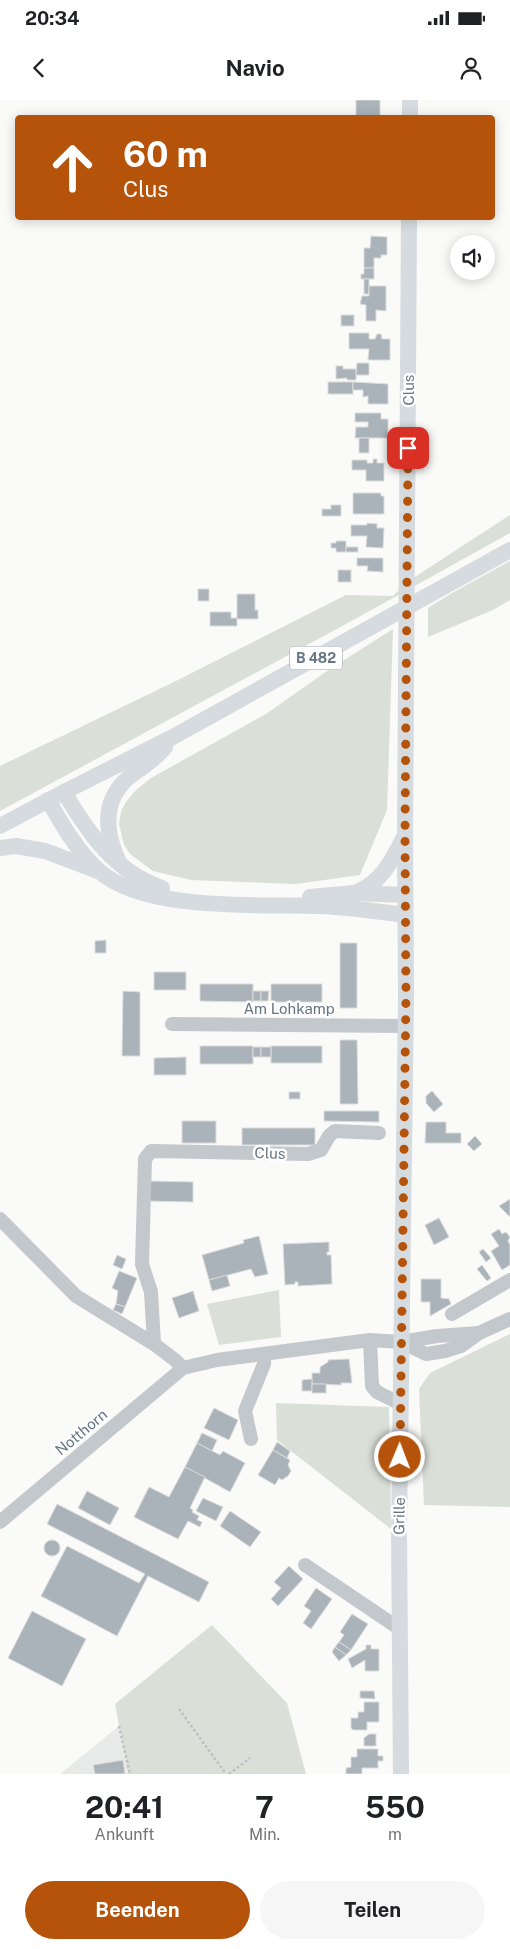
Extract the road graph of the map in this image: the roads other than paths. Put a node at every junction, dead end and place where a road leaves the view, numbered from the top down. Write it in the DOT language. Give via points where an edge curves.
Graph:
graph roads {
  1 [pos="410,100"];
  2 [pos="410,115"];
  3 [pos="410,220"];
  4 [pos="510,550"];
  5 [pos="171,738"];
  6 [pos="64,792"];
  7 [pos="48,800"];
  8 [pos="0,826"];
  9 [pos="405,836"];
  10 [pos="0,848"];
  11 [pos="120,866"];
  12 [pos="100,872"];
  13 [pos="354,893"];
  14 [pos="405,895"];
  15 [pos="405,915"];
  16 [pos="172,1024"];
  17 [pos="406,1026"];
  18 [pos="379,1133"];
  19 [pos="0,1219"];
  20 [pos="510,1280"];
  21 [pos="452,1314"];
  22 [pos="510,1319"];
  23 [pos="370,1340"];
  24 [pos="401,1342"];
  25 [pos="154,1344"];
  26 [pos="264,1354"];
  27 [pos="183,1368"];
  28 [pos="401,1404"];
  29 [pos="251,1439"];
  30 [pos="0,1522"];
  31 [pos="304,1565"];
  32 [pos="400,1629"];
  33 [pos="401,1774"];
  1 -- 2 [label="main road"];
  3 -- 9 [label="main road, Clus"];
  4 -- 5 [label="main road, B 482"];
  5 -- 6 [label="main road, B 482"];
  5 -- 11 [label="main road" via="159,756 127,778 112,800 107,823 110,842"];
  6 -- 7 [label="main road, B 482"];
  6 -- 11 [label="main road" via="84,826"];
  7 -- 8 [label="main road, B 482"];
  7 -- 12 [label="main road" via="68,834"];
  9 -- 13 [label="main road" via="384,873 367,888"];
  9 -- 14 [label="main road, Clus"];
  10 -- 12 [label="main road" via="16,846 44,852"];
  11 -- 13 [label="main road" via="169,891 195,895 265,898"];
  12 -- 15 [label="main road" via="113,881 171,900 320,906"];
  13 -- 14 [label="main road"];
  14 -- 15 [label="main road, Clus"];
  15 -- 17 [label="main road, Clus"];
  16 -- 17 [label="street, Am Lohkamp"];
  17 -- 24 [label="main road, Clus"];
  18 -- 25 [label="street, Clus" via="335,1131 320,1150 308,1154 151,1151 145,1159 142,1264 151,1292"];
  19 -- 25 [label="street" via="76,1296"];
  20 -- 21 [label="street"];
  22 -- 24 [label="street, Notthorn" via="479,1333"];
  23 -- 24 [label="street, Notthorn"];
  23 -- 26 [label="street, Notthorn"];
  23 -- 28 [label="street" via="372,1386"];
  24 -- 28 [label="main road, Grille"];
  25 -- 27 [label="street"];
  26 -- 27 [label="street, Notthorn"];
  26 -- 29 [label="street" via="264,1364 245,1411"];
  27 -- 30 [label="street, Notthorn"];
  28 -- 32 [label="main road, Grille"];
  31 -- 32 [label="street"];
  32 -- 33 [label="main road, Grille"];
}
